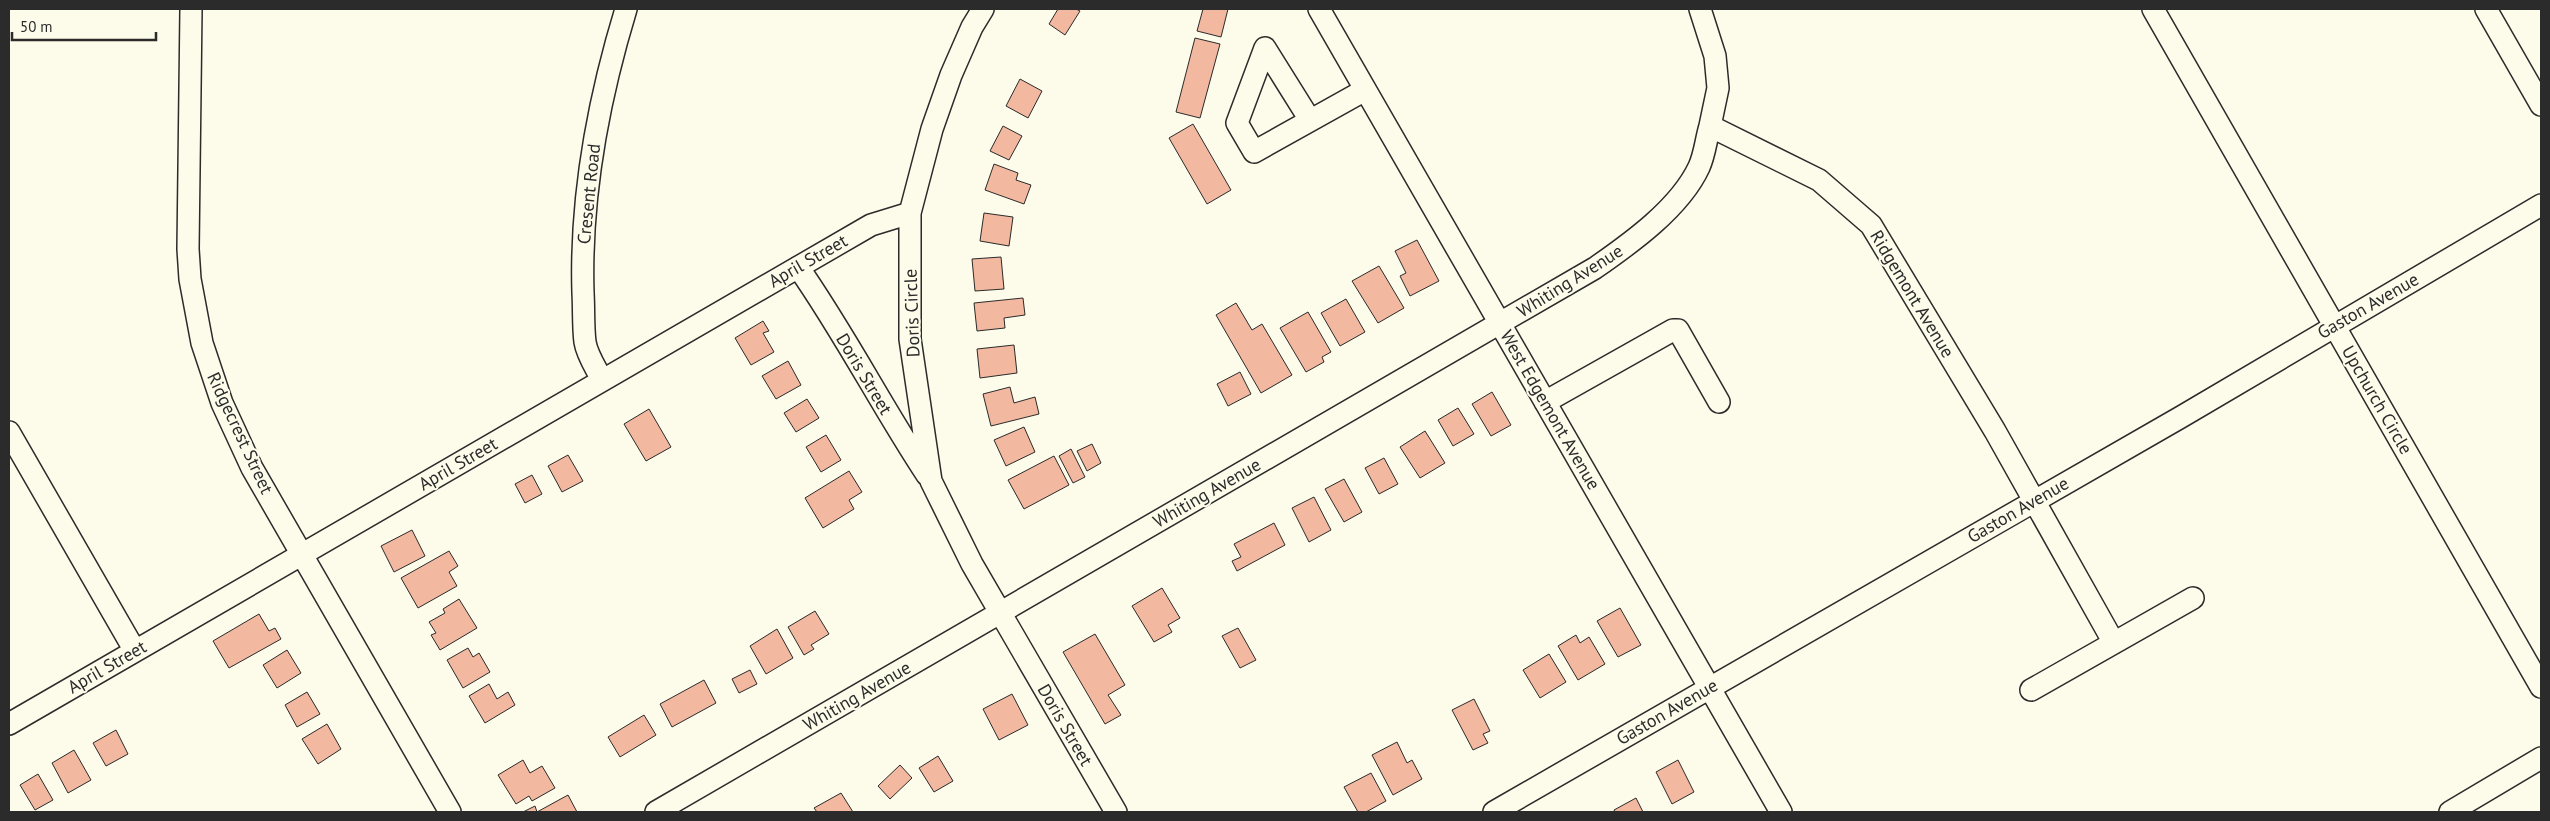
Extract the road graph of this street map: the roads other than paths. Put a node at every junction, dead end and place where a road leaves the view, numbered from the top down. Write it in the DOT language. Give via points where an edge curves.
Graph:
graph roads {
  1 [pos="191,9"];
  2 [pos="626,9"];
  3 [pos="982,9"];
  4 [pos="1319,9"];
  5 [pos="1700,9"];
  6 [pos="2153,9"];
  7 [pos="2486,9"];
  8 [pos="1365,90"];
  9 [pos="2541,105"];
  10 [pos="1310,120"];
  11 [pos="1710,126"];
  12 [pos="2541,205"];
  13 [pos="910,213"];
  14 [pos="798,267"];
  15 [pos="1500,324"];
  16 [pos="2334,325"];
  17 [pos="602,380"];
  18 [pos="1545,402"];
  19 [pos="1719,402"];
  20 [pos="9,432"];
  21 [pos="931,481"];
  22 [pos="2033,502"];
  23 [pos="303,554"];
  24 [pos="2193,598"];
  25 [pos="999,613"];
  26 [pos="2114,643"];
  27 [pos="135,652"];
  28 [pos="2541,687"];
  29 [pos="1709,688"];
  30 [pos="2031,690"];
  31 [pos="9,724"];
  32 [pos="2541,758"];
  33 [pos="450,812"];
  34 [pos="656,812"];
  35 [pos="1116,812"];
  36 [pos="1494,812"];
  37 [pos="1781,812"];
  38 [pos="2450,812"];
  1 -- 23 [label="street, Ridgecrest Street" via="188,249 202,343 222,403 245,452"];
  2 -- 17 [label="street, Cresent Road" via="600,107 590,161 585,219 585,341"];
  3 -- 13 [label="street, Doris Circle" via="950,75"];
  4 -- 8 [label="street, West Edgemont Avenue"];
  5 -- 11 [label="street" via="1715,56 1718,88"];
  6 -- 16 [label="street, Upchurch Circle"];
  7 -- 9 [label="street"];
  8 -- 10 [label="street"];
  8 -- 15 [label="street, West Edgemont Avenue"];
  11 -- 15 [label="street, Whiting Avenue" via="1699,167 1654,223 1595,268"];
  11 -- 22 [label="street, Ridgemont Avenue" via="1819,180 1871,225 1995,430"];
  12 -- 16 [label="street, Gaston Avenue"];
  13 -- 14 [label="street, April Street" via="871,225"];
  13 -- 21 [label="street, Doris Circle" via="910,339"];
  14 -- 17 [label="street, April Street"];
  14 -- 21 [label="street, Doris Street" via="819,296 870,386"];
  15 -- 18 [label="street, West Edgemont Avenue"];
  15 -- 25 [label="street, Whiting Avenue"];
  16 -- 22 [label="street, Gaston Avenue"];
  16 -- 28 [label="street, Upchurch Circle"];
  17 -- 23 [label="street, April Street"];
  18 -- 19 [label="street" via="1673,330 1678,330"];
  18 -- 29 [label="street, West Edgemont Avenue"];
  20 -- 27 [label="street"];
  21 -- 25 [label="street, Doris Circle"];
  22 -- 26 [label="street, Ridgemont Avenue"];
  22 -- 29 [label="street, Gaston Avenue"];
  23 -- 27 [label="street, April Street"];
  23 -- 33 [label="street, Ridgecrest Street"];
  24 -- 26 [label="street"];
  25 -- 34 [label="street, Whiting Avenue"];
  25 -- 35 [label="street, Doris Street"];
  26 -- 30 [label="street"];
  27 -- 31 [label="street, April Street"];
  29 -- 36 [label="street, Gaston Avenue"];
  29 -- 37 [label="street, West Edgemont Avenue"];
  32 -- 38 [label="street"];
}
